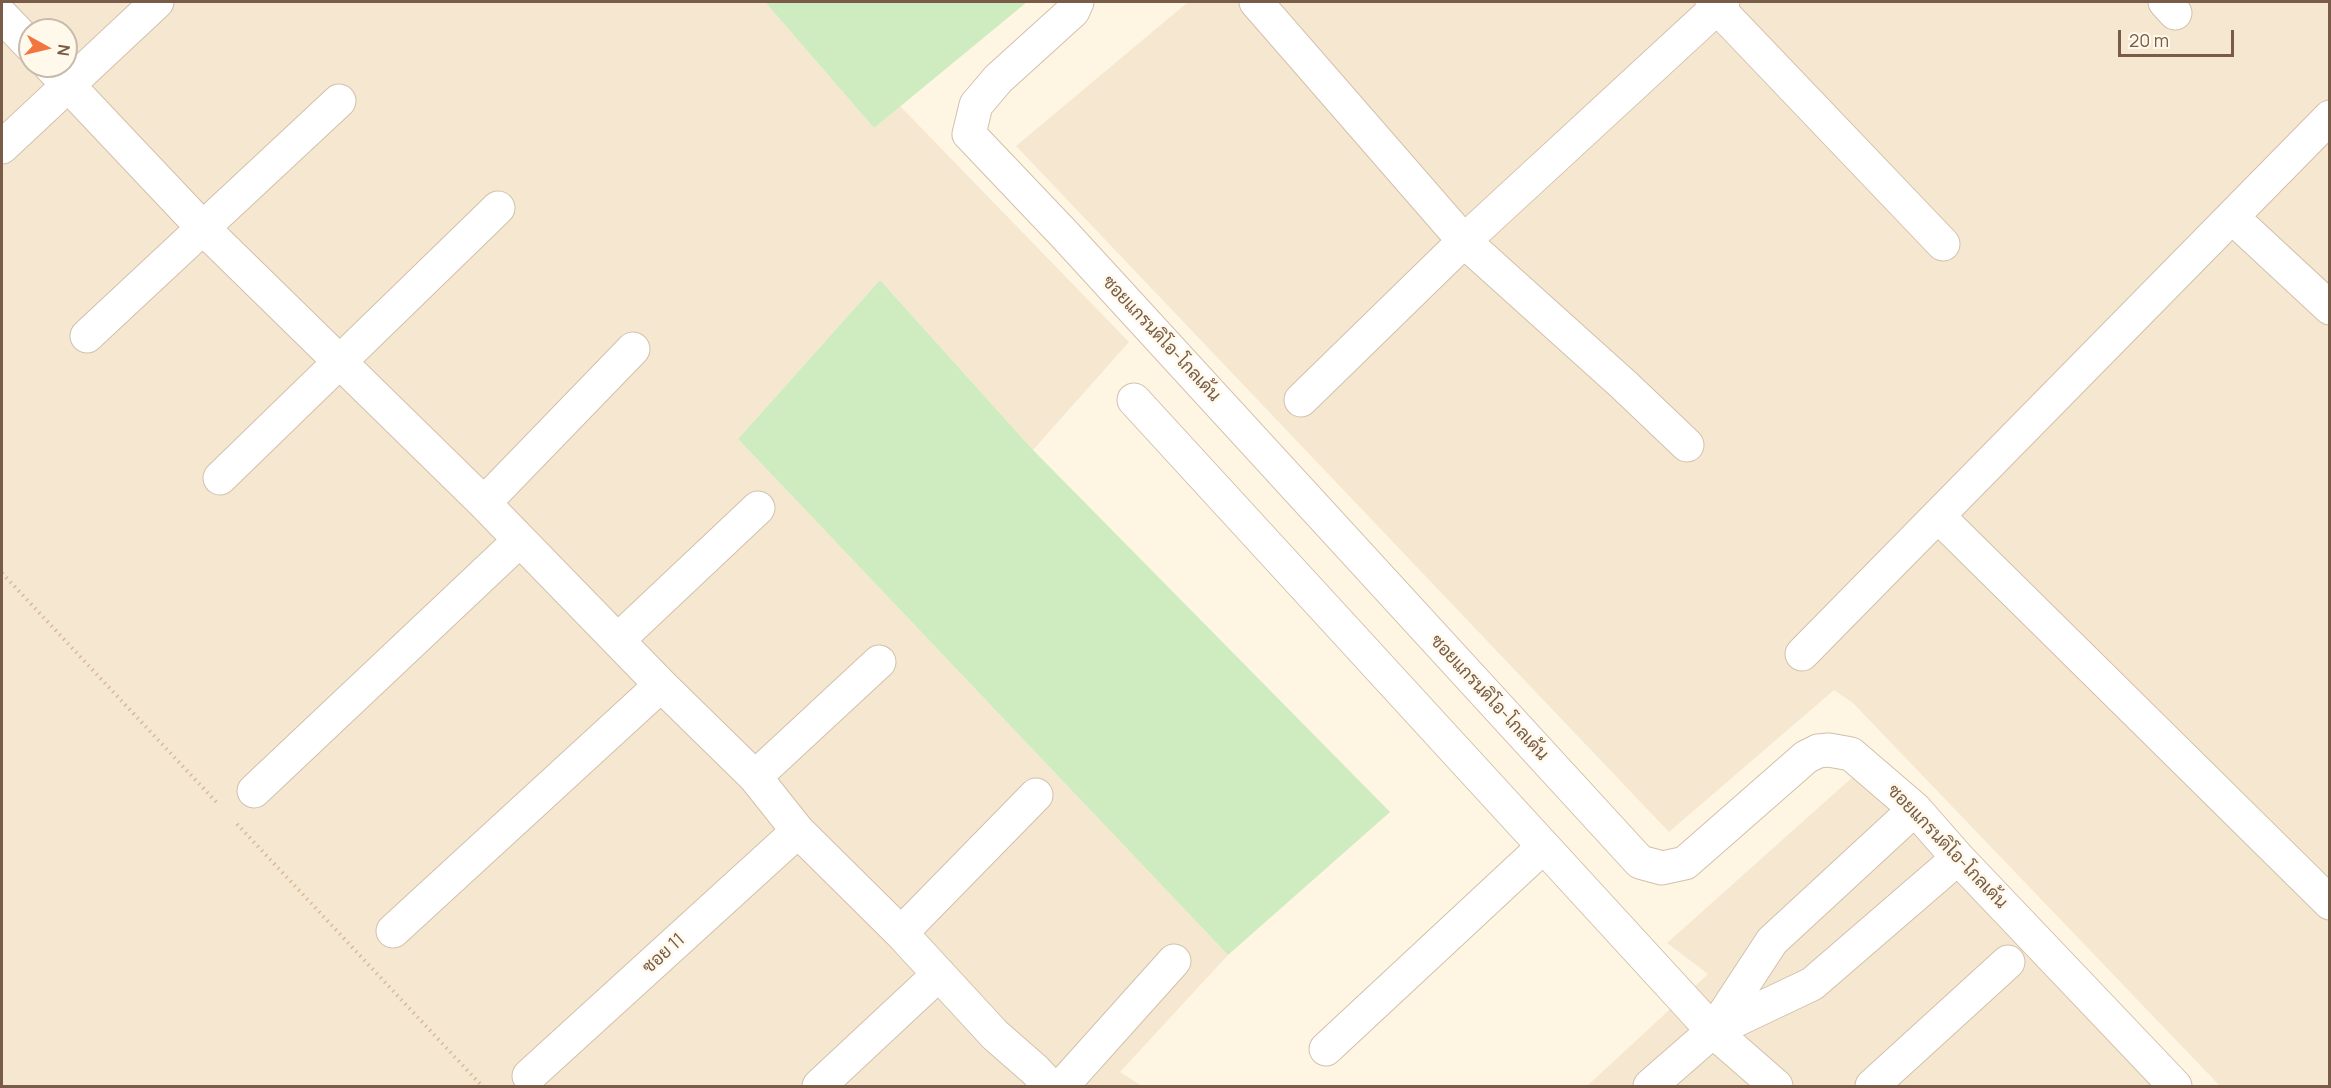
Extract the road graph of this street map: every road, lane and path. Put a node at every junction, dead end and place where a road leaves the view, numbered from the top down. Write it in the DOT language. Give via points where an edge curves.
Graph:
graph roads {
  1 [pos="157,2"];
  2 [pos="1077,2"];
  3 [pos="1256,2"];
  4 [pos="1717,3"];
  5 [pos="2,16"];
  6 [pos="18,33"];
  7 [pos="78,61"];
  8 [pos="57,78"];
  9 [pos="62,78"];
  10 [pos="339,101"];
  11 [pos="2330,117"];
  12 [pos="2,147"];
  13 [pos="498,208"];
  14 [pos="2232,217"];
  15 [pos="203,228"];
  16 [pos="1464,241"];
  17 [pos="1943,244"];
  18 [pos="2330,308"];
  19 [pos="87,336"];
  20 [pos="633,349"];
  21 [pos="340,361"];
  22 [pos="1134,400"];
  23 [pos="1301,400"];
  24 [pos="1687,445"];
  25 [pos="220,478"];
  26 [pos="484,503"];
  27 [pos="758,508"];
  28 [pos="1938,516"];
  29 [pos="520,540"];
  30 [pos="2,573"];
  31 [pos="618,640"];
  32 [pos="1802,654"];
  33 [pos="879,662"];
  34 [pos="661,685"];
  35 [pos="754,777"];
  36 [pos="254,791"];
  37 [pos="1036,795"];
  38 [pos="220,806"];
  39 [pos="1915,809"];
  40 [pos="236,823"];
  41 [pos="798,831"];
  42 [pos="1543,846"];
  43 [pos="1958,858"];
  44 [pos="2330,903"];
  45 [pos="393,931"];
  46 [pos="901,933"];
  47 [pos="1173,961"];
  48 [pos="2008,962"];
  49 [pos="939,974"];
  50 [pos="1713,1031"];
  51 [pos="1326,1049"];
  52 [pos="529,1076"];
  53 [pos="1042,1082"];
  54 [pos="482,1086"];
  55 [pos="819,1086"];
  56 [pos="1650,1086"];
  57 [pos="1776,1086"];
  58 [pos="1872,1086"];
  59 [pos="2175,1086"];
  1 -- 7 [label="street"];
  2 -- 39 [label="street, ซอยแกรนดิโอ-โกลเด้น" via="1073,11 998,79 976,105 969,134 1640,862 1662,868 1685,863 1806,757 1818,751 1851,754"];
  3 -- 16 [label="street"];
  4 -- 16 [label="street"];
  4 -- 17 [label="street"];
  5 -- 6 [label="street"];
  8 -- 12 [label="street"];
  9 -- 15 [label="street"];
  10 -- 15 [label="street"];
  11 -- 14 [label="street"];
  13 -- 21 [label="street"];
  14 -- 18 [label="street"];
  14 -- 28 [label="street"];
  15 -- 19 [label="street"];
  15 -- 21 [label="street"];
  16 -- 23 [label="street"];
  16 -- 24 [label="street"];
  20 -- 26 [label="street"];
  21 -- 25 [label="street"];
  21 -- 26 [label="street"];
  22 -- 42 [label="street"];
  26 -- 29 [label="street"];
  27 -- 31 [label="street"];
  28 -- 32 [label="street"];
  28 -- 44 [label="street"];
  29 -- 31 [label="street"];
  29 -- 36 [label="street"];
  30 -- 38 [label="path"];
  31 -- 34 [label="street"];
  33 -- 35 [label="street"];
  34 -- 35 [label="street"];
  34 -- 45 [label="street"];
  35 -- 41 [label="street"];
  37 -- 46 [label="street"];
  39 -- 43 [label="street, ซอยแกรนดิโอ-โกลเด้น"];
  39 -- 50 [label="street" via="1772,941"];
  40 -- 54 [label="path"];
  41 -- 46 [label="street"];
  41 -- 52 [label="street, ซอย 11"];
  42 -- 50 [label="street"];
  42 -- 51 [label="street"];
  43 -- 50 [label="street" via="1812,984"];
  43 -- 59 [label="street, ซอยแกรนดิโอ-โกลเด้น"];
  46 -- 49 [label="street"];
  47 -- 53 [label="street"];
  48 -- 58 [label="street"];
  49 -- 53 [label="street"];
  49 -- 55 [label="street"];
  50 -- 56 [label="street"];
  50 -- 57 [label="street"];
}
